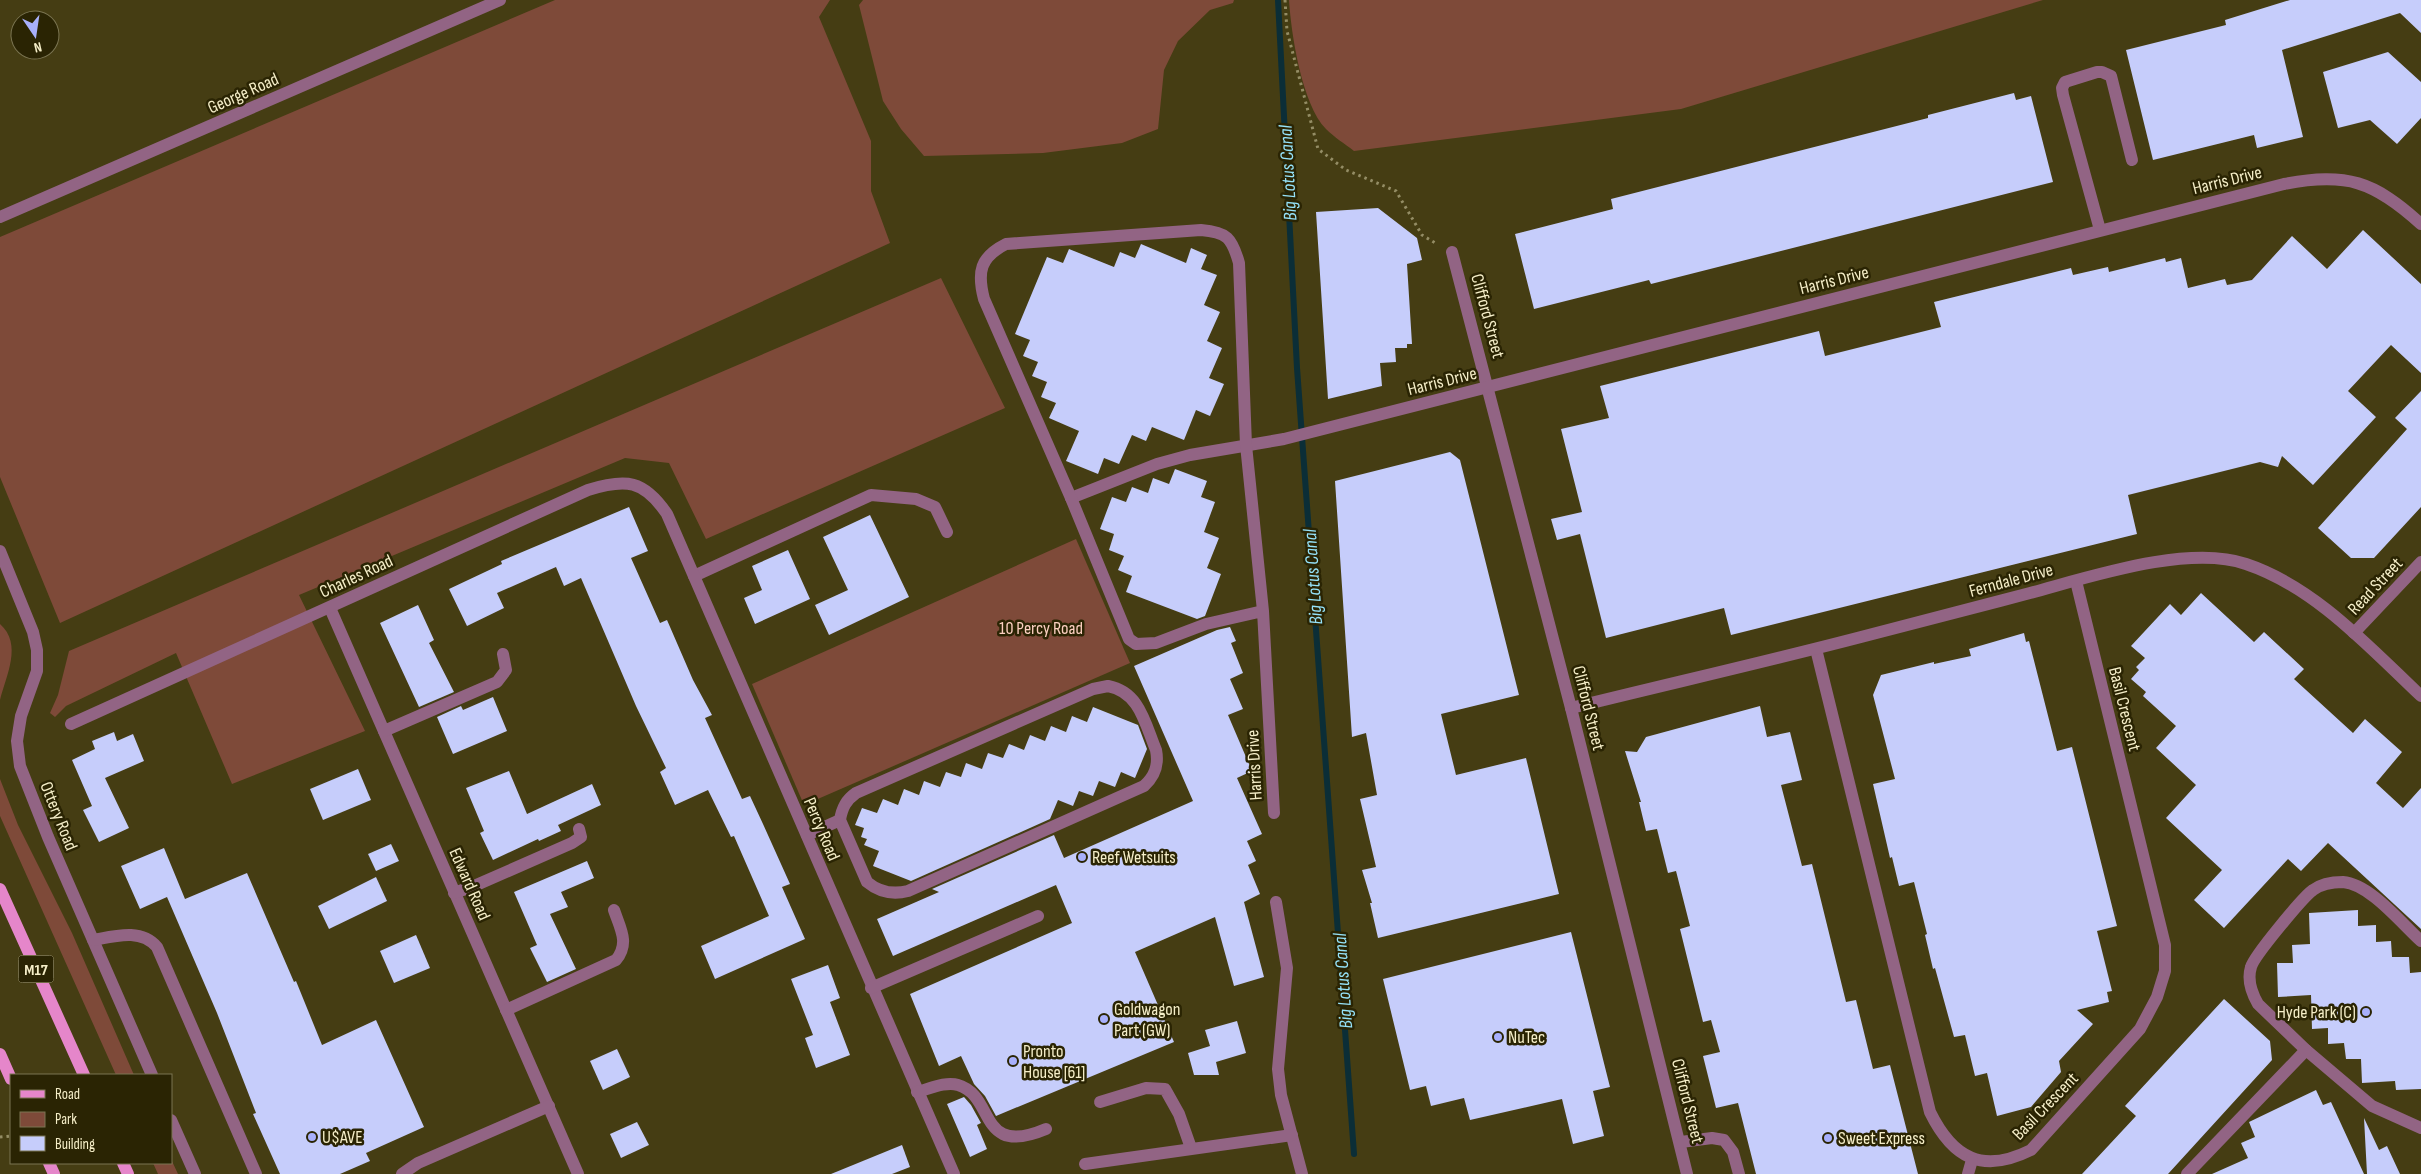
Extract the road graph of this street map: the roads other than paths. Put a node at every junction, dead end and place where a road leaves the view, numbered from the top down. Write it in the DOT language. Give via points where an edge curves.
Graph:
graph roads {
  1 [pos="500,0"];
  2 [pos="2132,160"];
  3 [pos="0,217"];
  4 [pos="2421,224"];
  5 [pos="2100,230"];
  6 [pos="1452,252"];
  7 [pos="1488,387"];
  8 [pos="1246,446"];
  9 [pos="1071,498"];
  10 [pos="656,499"];
  11 [pos="947,532"];
  12 [pos="0,551"];
  13 [pos="2421,562"];
  14 [pos="3,569"];
  15 [pos="694,576"];
  16 [pos="2076,581"];
  17 [pos="330,608"];
  18 [pos="1263,611"];
  19 [pos="2354,634"];
  20 [pos="1816,648"];
  21 [pos="503,654"];
  22 [pos="2421,696"];
  23 [pos="1571,708"];
  24 [pos="71,724"];
  25 [pos="384,731"];
  26 [pos="1274,813"];
  27 [pos="840,820"];
  28 [pos="579,829"];
  29 [pos="806,835"];
  30 [pos="0,889"];
  31 [pos="454,892"];
  32 [pos="1276,902"];
  33 [pos="614,910"];
  34 [pos="1038,916"];
  35 [pos="93,940"];
  36 [pos="2421,941"];
  37 [pos="871,988"];
  38 [pos="506,1010"];
  39 [pos="2306,1050"];
  40 [pos="0,1054"];
  41 [pos="84,1074"];
  42 [pos="152,1074"];
  43 [pos="10,1077"];
  44 [pos="916,1092"];
  45 [pos="1100,1102"];
  46 [pos="549,1106"];
  47 [pos="172,1122"];
  48 [pos="2421,1128"];
  49 [pos="1046,1129"];
  50 [pos="1292,1134"];
  51 [pos="1681,1142"];
  52 [pos="1191,1148"];
  53 [pos="1972,1160"];
  54 [pos="1085,1164"];
  55 [pos="195,1174"];
  56 [pos="256,1174"];
  57 [pos="402,1174"];
  58 [pos="578,1174"];
  59 [pos="954,1174"];
  60 [pos="1302,1174"];
  61 [pos="1687,1174"];
  62 [pos="1739,1174"];
  63 [pos="1968,1174"];
  64 [pos="2188,1174"];
  1 -- 3 [label="street, George Road"];
  2 -- 5 [label="street" via="2110,76 2097,72 2065,82 2063,95"];
  4 -- 5 [label="street, Harris Drive" via="2402,207 2367,186 2345,179 2317,178"];
  5 -- 7 [label="street, Harris Drive"];
  6 -- 7 [label="street, Clifford Street"];
  7 -- 8 [label="street, Harris Drive"];
  7 -- 23 [label="street, Clifford Street"];
  8 -- 9 [label="street, Harris Drive" via="1157,464"];
  8 -- 9 [label="street, Harris Drive" via="1239,263 1229,238 1217,231 1201,230 1006,244 992,251 982,265 979,282"];
  8 -- 18 [label="street, Harris Drive"];
  9 -- 18 [label="street" via="1129,638 1136,644 1156,642 1206,624"];
  10 -- 15 [label="street, Percy Road" via="667,514"];
  10 -- 17 [label="street, Charles Road" via="645,489 629,483 613,482 588,490"];
  11 -- 15 [label="street" via="935,507 916,499 871,495"];
  12 -- 14 [label="street, Ottery Road"];
  13 -- 19 [label="street, Read Street"];
  14 -- 35 [label="street, Ottery Road" via="33,632 37,650 37,671 21,716 17,741 20,766"];
  15 -- 29 [label="street, Percy Road"];
  16 -- 19 [label="street, Ferndale Drive" via="2172,558 2212,556 2245,563 2274,575 2301,591"];
  16 -- 20 [label="street, Ferndale Drive"];
  16 -- 53 [label="street, Basil Crescent" via="2165,945 2165,971 2157,997 2140,1029 2031,1150 2012,1160 1993,1163"];
  17 -- 24 [label="street, Charles Road"];
  17 -- 25 [label="street, Edward Road"];
  18 -- 26 [label="street, Harris Drive"];
  19 -- 22 [label="street, Ferndale Drive"];
  20 -- 23 [label="street, Ferndale Drive"];
  20 -- 53 [label="street, Basil Crescent" via="1930,1112 1940,1133"];
  21 -- 25 [label="street" via="506,670 497,682"];
  23 -- 51 [label="street, Clifford Street"];
  25 -- 31 [label="street, Edward Road"];
  27 -- 27 [label="street" via="845,803 856,793 1100,687 1116,688 1130,694 1158,758 1155,774 1144,786 900,893 885,892 867,882"];
  27 -- 29 [label="street"];
  28 -- 31 [label="street" via="580,837 572,843"];
  29 -- 37 [label="street, Percy Road"];
  30 -- 41 [label="main road, M17"];
  31 -- 38 [label="street, Edward Road"];
  32 -- 50 [label="street" via="1287,968 1278,1068 1281,1095"];
  33 -- 38 [label="street" via="625,944 616,960"];
  34 -- 37 [label="street"];
  35 -- 42 [label="street, Ottery Road"];
  35 -- 56 [label="street" via="136,935 145,937 157,947"];
  36 -- 39 [label="street" via="2360,887 2342,882 2312,890 2255,958 2250,976 2258,1004"];
  37 -- 44 [label="street, Percy Road"];
  38 -- 46 [label="street, Edward Road"];
  39 -- 48 [label="street" via="2372,1106"];
  39 -- 64 [label="street"];
  40 -- 43 [label="main road"];
  44 -- 49 [label="street" via="956,1084 971,1093 1002,1133 1016,1138"];
  44 -- 59 [label="street, Percy Road"];
  45 -- 52 [label="street" via="1146,1088 1164,1089 1179,1114"];
  46 -- 57 [label="street"];
  46 -- 58 [label="street, Edward Road"];
  47 -- 55 [label="street"];
  50 -- 52 [label="street"];
  50 -- 60 [label="street"];
  51 -- 61 [label="street, Clifford Street"];
  51 -- 62 [label="street" via="1712,1138 1724,1140 1733,1152"];
  52 -- 54 [label="street"];
  53 -- 63 [label="street"];
}
